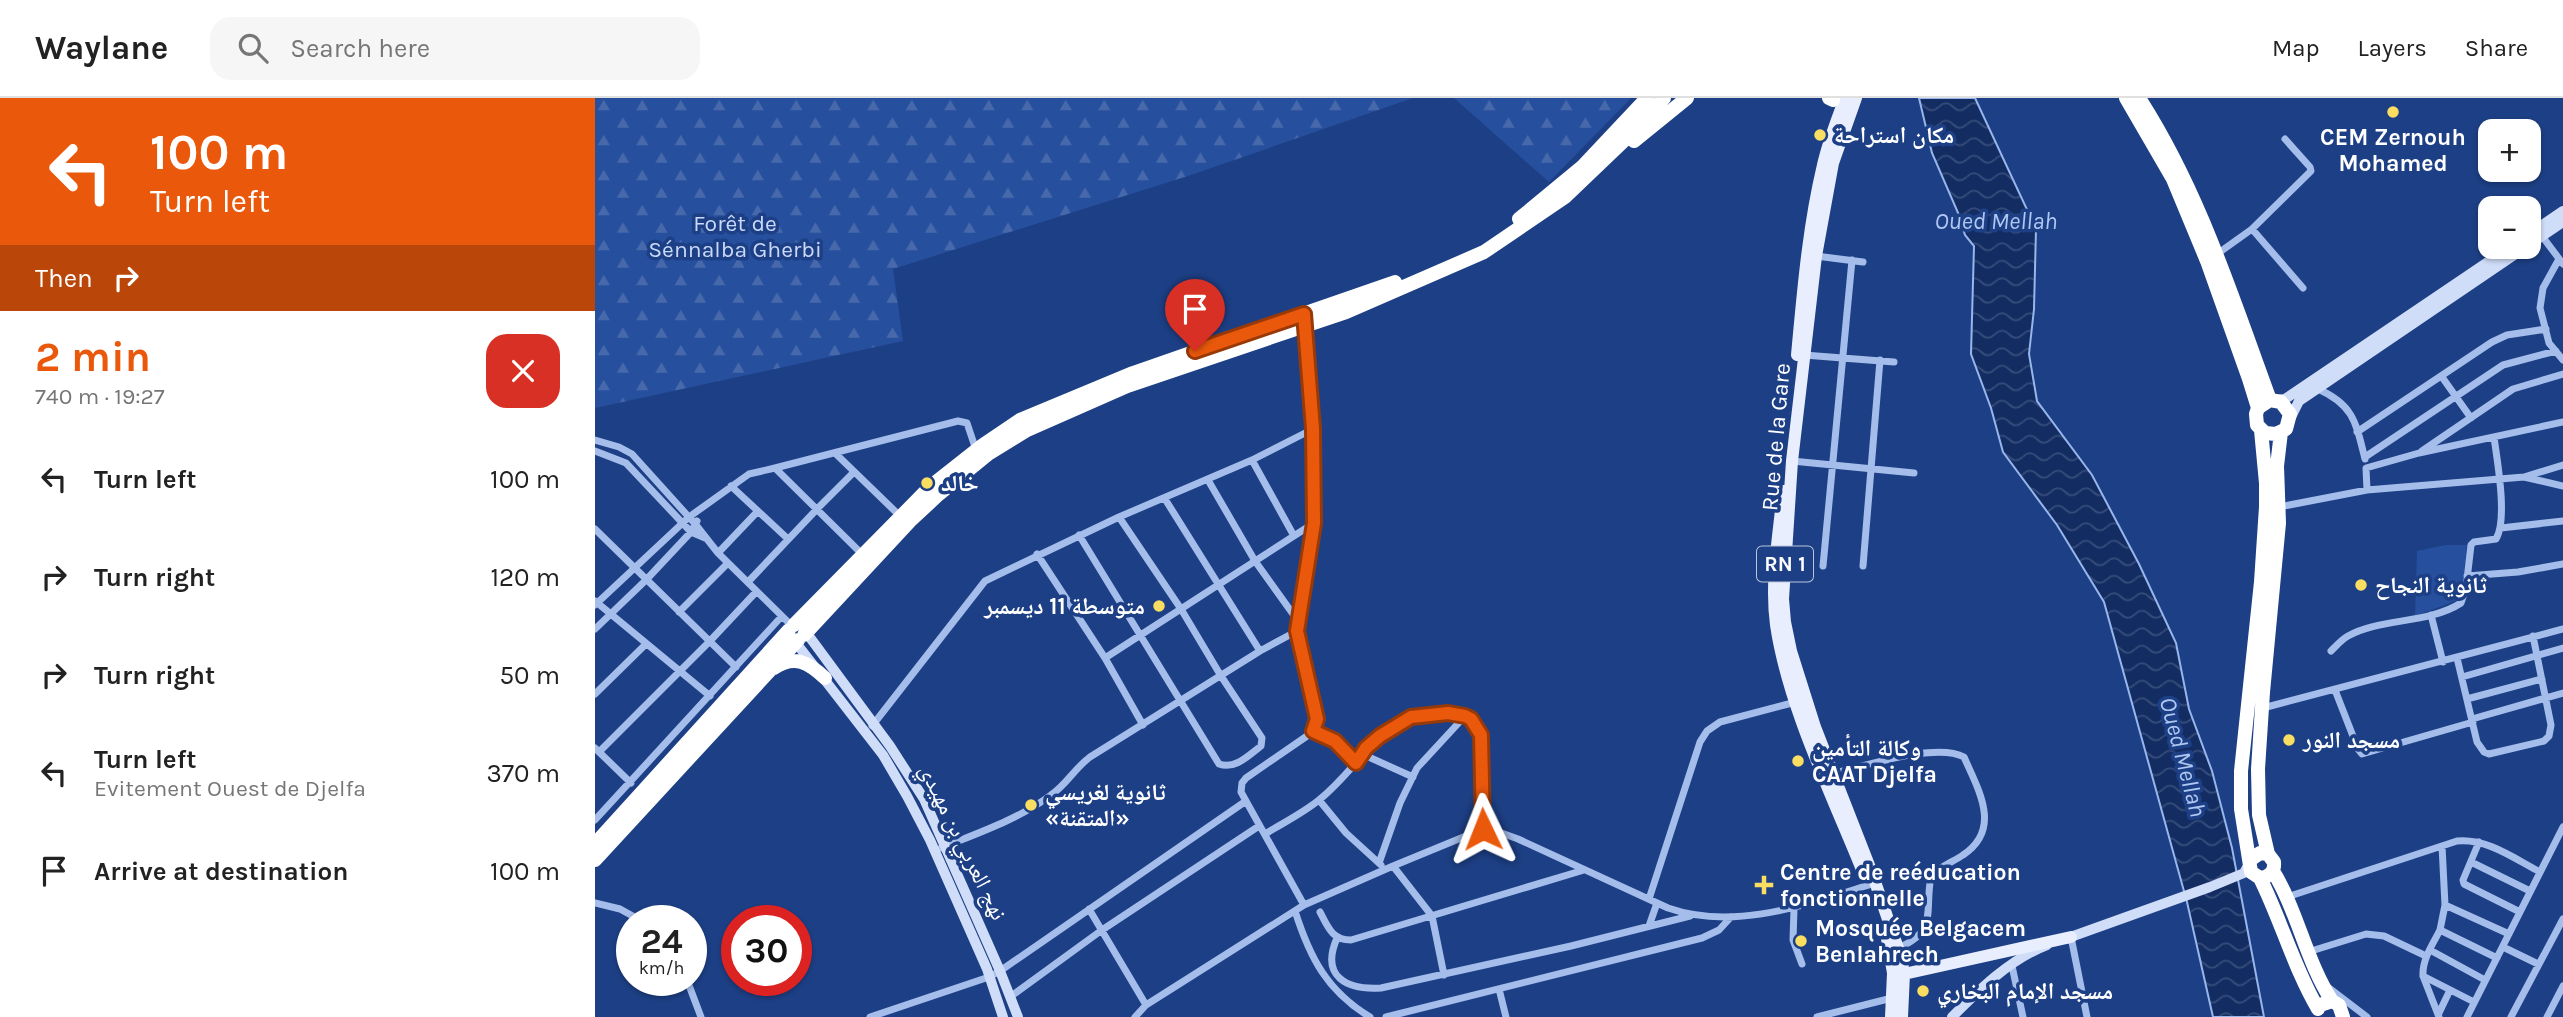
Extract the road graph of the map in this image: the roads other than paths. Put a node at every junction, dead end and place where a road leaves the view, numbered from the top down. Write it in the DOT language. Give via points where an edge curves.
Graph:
graph roads {
  1 [pos="1647,98"];
  2 [pos="1664,98"];
  3 [pos="1687,98"];
  4 [pos="2126,98"];
  5 [pos="2139,98"];
  6 [pos="1841,101"];
  7 [pos="2285,139"];
  8 [pos="1565,197"];
  9 [pos="2563,211"];
  10 [pos="2563,222"];
  11 [pos="2541,226"];
  12 [pos="2252,229"];
  13 [pos="2542,236"];
  14 [pos="2217,255"];
  15 [pos="1816,256"];
  16 [pos="2492,259"];
  17 [pos="2509,259"];
  18 [pos="1851,260"];
  19 [pos="1863,262"];
  20 [pos="2561,262"];
  21 [pos="2303,288"];
  22 [pos="1305,319"];
  23 [pos="2546,330"];
  24 [pos="2556,351"];
  25 [pos="1804,355"];
  26 [pos="1842,357"];
  27 [pos="1880,360"];
  28 [pos="2563,360"];
  29 [pos="1894,362"];
  30 [pos="2563,374"];
  31 [pos="2442,377"];
  32 [pos="2318,389"];
  33 [pos="2455,397"];
  34 [pos="2268,403"];
  35 [pos="2471,418"];
  36 [pos="2290,419"];
  37 [pos="2563,422"];
  38 [pos="1313,429"];
  39 [pos="2261,430"];
  40 [pos="2281,432"];
  41 [pos="2357,432"];
  42 [pos="2494,437"];
  43 [pos="595,440"];
  44 [pos="976,450"];
  45 [pos="595,451"];
  46 [pos="2419,453"];
  47 [pos="835,454"];
  48 [pos="2365,457"];
  49 [pos="1252,460"];
  50 [pos="1792,461"];
  51 [pos="1833,464"];
  52 [pos="2563,465"];
  53 [pos="775,468"];
  54 [pos="1870,468"];
  55 [pos="2366,468"];
  56 [pos="1914,473"];
  57 [pos="853,474"];
  58 [pos="2524,477"];
  59 [pos="1208,480"];
  60 [pos="2500,480"];
  61 [pos="731,486"];
  62 [pos="2563,486"];
  63 [pos="2367,490"];
  64 [pos="1165,499"];
  65 [pos="2279,507"];
  66 [pos="817,509"];
  67 [pos="701,511"];
  68 [pos="758,511"];
  69 [pos="689,517"];
  70 [pos="901,517"];
  71 [pos="1119,517"];
  72 [pos="2563,521"];
  73 [pos="682,523"];
  74 [pos="1314,523"];
  75 [pos="693,528"];
  76 [pos="2501,528"];
  77 [pos="595,529"];
  78 [pos="1079,535"];
  79 [pos="1294,536"];
  80 [pos="789,539"];
  81 [pos="718,553"];
  82 [pos="1037,554"];
  83 [pos="863,555"];
  84 [pos="1255,561"];
  85 [pos="728,563"];
  86 [pos="2563,564"];
  87 [pos="1823,566"];
  88 [pos="1863,566"];
  89 [pos="635,569"];
  90 [pos="2467,576"];
  91 [pos="646,580"];
  92 [pos="748,583"];
  93 [pos="1218,585"];
  94 [pos="756,592"];
  95 [pos="596,603"];
  96 [pos="1181,609"];
  97 [pos="678,612"];
  98 [pos="611,614"];
  99 [pos="2431,615"];
  100 [pos="1298,621"];
  101 [pos="595,629"];
  102 [pos="2563,629"];
  103 [pos="795,631"];
  104 [pos="1297,631"];
  105 [pos="1140,635"];
  106 [pos="2533,636"];
  107 [pos="709,642"];
  108 [pos="646,644"];
  109 [pos="2563,648"];
  110 [pos="1260,651"];
  111 [pos="2331,652"];
  112 [pos="2537,655"];
  113 [pos="1105,658"];
  114 [pos="2457,658"];
  115 [pos="2443,662"];
  116 [pos="736,667"];
  117 [pos="680,671"];
  118 [pos="767,672"];
  119 [pos="1221,676"];
  120 [pos="2462,677"];
  121 [pos="825,678"];
  122 [pos="2542,679"];
  123 [pos="2335,690"];
  124 [pos="2563,693"];
  125 [pos="595,694"];
  126 [pos="710,696"];
  127 [pos="2547,698"];
  128 [pos="2467,699"];
  129 [pos="1180,701"];
  130 [pos="1801,701"];
  131 [pos="2261,708"];
  132 [pos="1465,716"];
  133 [pos="2473,720"];
  134 [pos="1143,725"];
  135 [pos="870,728"];
  136 [pos="1313,731"];
  137 [pos="597,750"];
  138 [pos="1362,754"];
  139 [pos="1356,763"];
  140 [pos="1834,773"];
  141 [pos="1413,777"];
  142 [pos="631,783"];
  143 [pos="1319,800"];
  144 [pos="1246,802"];
  145 [pos="595,820"];
  146 [pos="1259,826"];
  147 [pos="2563,827"];
  148 [pos="1483,829"];
  149 [pos="1265,834"];
  150 [pos="2479,842"];
  151 [pos="595,844"];
  152 [pos="946,846"];
  153 [pos="2442,846"];
  154 [pos="934,850"];
  155 [pos="595,860"];
  156 [pos="2471,862"];
  157 [pos="953,863"];
  158 [pos="1386,866"];
  159 [pos="941,867"];
  160 [pos="1585,869"];
  161 [pos="2255,870"];
  162 [pos="2540,872"];
  163 [pos="1872,883"];
  164 [pos="2530,891"];
  165 [pos="2287,897"];
  166 [pos="1649,899"];
  167 [pos="595,903"];
  168 [pos="1657,903"];
  169 [pos="1304,905"];
  170 [pos="2445,905"];
  171 [pos="616,908"];
  172 [pos="1089,909"];
  173 [pos="1794,909"];
  174 [pos="1295,911"];
  175 [pos="1320,912"];
  176 [pos="2520,912"];
  177 [pos="1432,916"];
  178 [pos="1690,916"];
  179 [pos="1731,917"];
  180 [pos="2563,919"];
  181 [pos="1649,926"];
  182 [pos="1102,930"];
  183 [pos="2440,930"];
  184 [pos="2509,934"];
  185 [pos="2071,937"];
  186 [pos="1337,938"];
  187 [pos="2503,947"];
  188 [pos="1899,948"];
  189 [pos="2306,952"];
  190 [pos="2428,953"];
  191 [pos="2497,958"];
  192 [pos="1803,964"];
  193 [pos="2538,964"];
  194 [pos="2012,966"];
  195 [pos="1000,971"];
  196 [pos="1904,974"];
  197 [pos="1444,975"];
  198 [pos="2423,976"];
  199 [pos="989,978"];
  200 [pos="2317,979"];
  201 [pos="2485,980"];
  202 [pos="2563,986"];
  203 [pos="1499,989"];
  204 [pos="2450,990"];
  205 [pos="693,996"];
  206 [pos="1010,997"];
  207 [pos="1892,998"];
  208 [pos="2332,1001"];
  209 [pos="2474,1002"];
  210 [pos="1146,1004"];
  211 [pos="2318,1013"];
  212 [pos="2439,1015"];
  213 [pos="701,1017"];
  214 [pos="870,1017"];
  215 [pos="1003,1017"];
  216 [pos="1018,1017"];
  217 [pos="1135,1017"];
  218 [pos="1370,1017"];
  219 [pos="1386,1017"];
  220 [pos="1506,1017"];
  221 [pos="1817,1017"];
  222 [pos="1891,1017"];
  223 [pos="1902,1017"];
  224 [pos="1952,1017"];
  225 [pos="2023,1017"];
  226 [pos="2087,1017"];
  227 [pos="2343,1017"];
  228 [pos="2367,1017"];
  229 [pos="2467,1017"];
  230 [pos="2511,1017"];
  231 [pos="2547,1017"];
  1 -- 22 [label="highway" via="1582,167 1516,221 1427,269"];
  2 -- 8 [label="highway"];
  3 -- 8 [label="highway"];
  4 -- 34 [label="highway" via="2173,179 2239,346"];
  5 -- 14 [label="highway" via="2179,165"];
  6 -- 15 [label="main road, Rue de la Gare / RN 1"];
  6 -- 130 [label="main road, Rue de la Gare / RN 1" via="1823,163 1807,255 1775,570 1776,626"];
  7 -- 12 [label="street" via="2311,171"];
  8 -- 22 [label="highway" via="1484,252 1438,274 1346,312"];
  9 -- 11 [label="main road"];
  10 -- 13 [label="main road"];
  12 -- 14 [label="street"];
  12 -- 21 [label="street"];
  13 -- 20 [label="street"];
  14 -- 34 [label="highway"];
  15 -- 18 [label="street"];
  15 -- 25 [label="main road, Rue de la Gare / RN 1"];
  16 -- 34 [label="main road" via="2285,399"];
  17 -- 32 [label="main road"];
  18 -- 19 [label="street"];
  18 -- 26 [label="street"];
  20 -- 23 [label="street" via="2540,299"];
  22 -- 38 [label="street"];
  22 -- 44 [label="highway" via="1089,390 1020,420"];
  22 -- 103 [label="highway" via="1117,390 1027,430 988,454 939,494"];
  23 -- 24 [label="street"];
  23 -- 31 [label="street" via="2507,335"];
  24 -- 28 [label="street"];
  24 -- 33 [label="street" via="2511,361"];
  25 -- 26 [label="street"];
  25 -- 50 [label="main road, Rue de la Gare / RN 1"];
  26 -- 27 [label="street"];
  26 -- 51 [label="street"];
  27 -- 29 [label="street"];
  27 -- 54 [label="street"];
  30 -- 35 [label="street" via="2521,384"];
  31 -- 33 [label="street"];
  31 -- 41 [label="street"];
  32 -- 36 [label="main road" via="2299,401"];
  32 -- 41 [label="street" via="2346,405"];
  33 -- 35 [label="street"];
  33 -- 48 [label="street"];
  34 -- 36 [label="highway" via="2288,409"];
  34 -- 39 [label="highway" via="2255,420"];
  35 -- 46 [label="street"];
  36 -- 40 [label="highway"];
  37 -- 42 [label="street"];
  38 -- 49 [label="street"];
  38 -- 74 [label="street"];
  39 -- 40 [label="highway" via="2271,435"];
  39 -- 161 [label="highway" via="2266,507 2241,771 2241,809"];
  40 -- 65 [label="highway"];
  41 -- 48 [label="street"];
  42 -- 46 [label="street"];
  42 -- 60 [label="street"];
  43 -- 69 [label="street" via="632,454"];
  44 -- 47 [label="street" via="967,423 958,421"];
  44 -- 70 [label="highway"];
  45 -- 73 [label="street" via="626,463"];
  46 -- 55 [label="street"];
  47 -- 53 [label="street"];
  47 -- 57 [label="street"];
  48 -- 55 [label="street"];
  49 -- 59 [label="street"];
  49 -- 79 [label="street"];
  50 -- 51 [label="street"];
  50 -- 130 [label="main road, Rue de la Gare / RN 1" via="1783,599"];
  51 -- 54 [label="street"];
  51 -- 87 [label="street"];
  52 -- 58 [label="street"];
  53 -- 61 [label="street" via="749,474"];
  53 -- 66 [label="street"];
  54 -- 56 [label="street"];
  54 -- 88 [label="street"];
  55 -- 63 [label="street"];
  57 -- 66 [label="street"];
  57 -- 70 [label="street"];
  58 -- 60 [label="street"];
  58 -- 62 [label="street"];
  59 -- 64 [label="street"];
  59 -- 84 [label="street"];
  60 -- 63 [label="street"];
  60 -- 76 [label="street"];
  61 -- 67 [label="street"];
  61 -- 68 [label="street"];
  63 -- 65 [label="street"];
  64 -- 71 [label="street"];
  64 -- 93 [label="street"];
  65 -- 131 [label="highway"];
  66 -- 80 [label="street"];
  66 -- 83 [label="street"];
  67 -- 69 [label="street"];
  67 -- 75 [label="street"];
  68 -- 80 [label="street"];
  68 -- 81 [label="street"];
  69 -- 73 [label="street"];
  69 -- 75 [label="street"];
  70 -- 83 [label="highway"];
  71 -- 78 [label="street"];
  71 -- 96 [label="street"];
  72 -- 76 [label="street"];
  73 -- 75 [label="street"];
  73 -- 89 [label="street"];
  74 -- 79 [label="street"];
  74 -- 100 [label="street"];
  75 -- 81 [label="street"];
  75 -- 91 [label="street"];
  76 -- 90 [label="street" via="2496,539 2471,545"];
  77 -- 89 [label="street"];
  78 -- 82 [label="street"];
  78 -- 105 [label="street"];
  79 -- 84 [label="street"];
  80 -- 92 [label="street"];
  81 -- 85 [label="street"];
  82 -- 113 [label="street"];
  82 -- 135 [label="street" via="985,581"];
  83 -- 103 [label="highway"];
  84 -- 93 [label="street"];
  84 -- 100 [label="street"];
  85 -- 92 [label="street"];
  85 -- 97 [label="street"];
  86 -- 90 [label="street"];
  89 -- 91 [label="street"];
  89 -- 95 [label="street"];
  90 -- 99 [label="street" via="2461,603"];
  91 -- 97 [label="street"];
  91 -- 98 [label="street"];
  92 -- 94 [label="street"];
  93 -- 96 [label="street"];
  93 -- 110 [label="street"];
  94 -- 103 [label="street"];
  94 -- 107 [label="street"];
  95 -- 98 [label="street"];
  96 -- 105 [label="street"];
  96 -- 119 [label="street"];
  97 -- 107 [label="street"];
  98 -- 101 [label="street"];
  98 -- 108 [label="street"];
  99 -- 111 [label="street" via="2358,632"];
  99 -- 115 [label="street"];
  100 -- 104 [label="street"];
  102 -- 106 [label="street"];
  103 -- 116 [label="street"];
  103 -- 118 [label="highway"];
  103 -- 121 [label="main road, نهج العربي بن مهيدي"];
  103 -- 135 [label="main road, نهج العربي بن مهيدي"];
  103 -- 151 [label="highway"];
  104 -- 110 [label="street"];
  104 -- 136 [label="street" via="1317,719"];
  105 -- 113 [label="street"];
  105 -- 129 [label="street"];
  106 -- 112 [label="street"];
  106 -- 114 [label="street"];
  107 -- 116 [label="street"];
  107 -- 117 [label="street"];
  108 -- 117 [label="street"];
  108 -- 125 [label="street"];
  109 -- 112 [label="street"];
  110 -- 119 [label="street"];
  112 -- 120 [label="street"];
  112 -- 122 [label="street"];
  113 -- 134 [label="street"];
  114 -- 115 [label="street"];
  114 -- 120 [label="street"];
  115 -- 123 [label="street"];
  116 -- 126 [label="street"];
  117 -- 126 [label="street"];
  117 -- 137 [label="street"];
  118 -- 121 [label="highway" via="787,661 800,660"];
  118 -- 155 [label="highway"];
  119 -- 129 [label="street"];
  119 -- 129 [label="street" via="1263,742 1236,763 1219,764"];
  120 -- 128 [label="street"];
  121 -- 135 [label="main road, نهج العربي بن مهيدي"];
  122 -- 127 [label="street"];
  122 -- 128 [label="street"];
  123 -- 131 [label="street"];
  123 -- 133 [label="street" via="2362,754"];
  124 -- 127 [label="street"];
  126 -- 142 [label="street"];
  127 -- 133 [label="street"];
  127 -- 133 [label="street" via="2551,731 2544,741 2489,754 2477,742"];
  128 -- 133 [label="street"];
  129 -- 134 [label="street"];
  130 -- 140 [label="main road, Rue de la Gare / RN 1"];
  130 -- 163 [label="main road, Rue de la Gare / RN 1"];
  130 -- 166 [label="street" via="1720,722 1707,731"];
  131 -- 161 [label="highway" via="2259,815 2268,854 2260,853"];
  132 -- 138 [label="street" via="1411,717 1380,736"];
  132 -- 141 [label="street"];
  132 -- 148 [label="street" via="1481,735"];
  134 -- 152 [label="street" via="1077,766 1055,793 1041,802"];
  135 -- 152 [label="main road, نهج العربي بن مهيدي" via="924,799"];
  135 -- 154 [label="main road, نهج العربي بن مهيدي"];
  136 -- 139 [label="street" via="1335,741"];
  136 -- 144 [label="street" via="1246,778 1241,792"];
  137 -- 142 [label="street"];
  138 -- 139 [label="street"];
  138 -- 141 [label="street"];
  139 -- 143 [label="street"];
  140 -- 163 [label="main road, Rue de la Gare / RN 1"];
  140 -- 188 [label="street" via="1927,751 1956,752 1964,757 1986,815 1984,832 1975,845 1931,877 1928,918 1914,942"];
  141 -- 158 [label="street" via="1400,803"];
  142 -- 145 [label="street"];
  143 -- 149 [label="street"];
  143 -- 158 [label="street" via="1346,833"];
  144 -- 146 [label="street"];
  144 -- 172 [label="street"];
  146 -- 149 [label="street"];
  146 -- 182 [label="street"];
  147 -- 162 [label="street"];
  148 -- 158 [label="street"];
  148 -- 160 [label="street"];
  149 -- 169 [label="street"];
  150 -- 153 [label="street" via="2470,839"];
  150 -- 156 [label="street"];
  150 -- 162 [label="street"];
  152 -- 154 [label="street"];
  152 -- 157 [label="main road, نهج العربي بن مهيدي"];
  153 -- 165 [label="street"];
  153 -- 170 [label="street"];
  154 -- 159 [label="main road, نهج العربي بن مهيدي"];
  156 -- 164 [label="street"];
  156 -- 176 [label="street" via="2465,886"];
  157 -- 159 [label="main road"];
  157 -- 195 [label="main road, نهج العربي بن مهيدي"];
  158 -- 169 [label="street"];
  158 -- 177 [label="street"];
  159 -- 199 [label="main road, نهج العربي بن مهيدي"];
  160 -- 166 [label="street"];
  160 -- 177 [label="street"];
  161 -- 165 [label="highway"];
  161 -- 185 [label="main road"];
  161 -- 211 [label="highway"];
  162 -- 164 [label="street"];
  163 -- 173 [label="street"];
  163 -- 188 [label="main road, Rue de la Gare / RN 1"];
  163 -- 207 [label="main road, Rue de la Gare / RN 1" via="1891,954"];
  164 -- 176 [label="street"];
  165 -- 189 [label="highway"];
  166 -- 168 [label="street"];
  167 -- 171 [label="street"];
  168 -- 178 [label="street"];
  168 -- 181 [label="street"];
  169 -- 174 [label="street"];
  170 -- 183 [label="street"];
  170 -- 184 [label="street"];
  172 -- 182 [label="street"];
  172 -- 195 [label="street"];
  173 -- 179 [label="street"];
  173 -- 192 [label="street" via="1793,940"];
  174 -- 210 [label="street"];
  174 -- 218 [label="street" via="1313,959 1343,998"];
  175 -- 186 [label="street"];
  176 -- 184 [label="street"];
  177 -- 186 [label="street" via="1351,940"];
  177 -- 197 [label="street"];
  178 -- 179 [label="street"];
  178 -- 181 [label="street"];
  179 -- 203 [label="street" via="1702,938"];
  180 -- 193 [label="street"];
  181 -- 197 [label="street"];
  182 -- 206 [label="street"];
  182 -- 210 [label="street"];
  183 -- 190 [label="street"];
  183 -- 191 [label="street"];
  184 -- 187 [label="street"];
  185 -- 194 [label="main road"];
  185 -- 196 [label="main road"];
  185 -- 226 [label="street"];
  186 -- 197 [label="street" via="1332,962 1345,984 1381,988"];
  187 -- 191 [label="street"];
  187 -- 193 [label="street"];
  188 -- 196 [label="main road, Rue de la Gare / RN 1"];
  189 -- 190 [label="street" via="2365,934 2384,936"];
  189 -- 200 [label="highway"];
  190 -- 198 [label="street"];
  190 -- 201 [label="street"];
  191 -- 201 [label="street"];
  193 -- 230 [label="street"];
  194 -- 224 [label="main road"];
  194 -- 225 [label="street"];
  195 -- 199 [label="street"];
  195 -- 206 [label="main road, نهج العربي بن مهيدي"];
  196 -- 223 [label="main road, Rue de la Gare / RN 1"];
  198 -- 204 [label="street"];
  198 -- 212 [label="street"];
  199 -- 214 [label="street"];
  199 -- 215 [label="main road, نهج العربي بن مهيدي"];
  200 -- 208 [label="highway"];
  200 -- 228 [label="street"];
  201 -- 209 [label="street"];
  202 -- 231 [label="street"];
  203 -- 219 [label="street"];
  203 -- 220 [label="street"];
  204 -- 209 [label="street"];
  204 -- 212 [label="street"];
  205 -- 213 [label="street"];
  206 -- 216 [label="main road, نهج العربي بن مهيدي"];
  207 -- 221 [label="street"];
  207 -- 222 [label="main road, Rue de la Gare / RN 1"];
  208 -- 211 [label="highway" via="2324,1003"];
  208 -- 227 [label="highway"];
  209 -- 229 [label="street"];
  210 -- 217 [label="street"];
}
